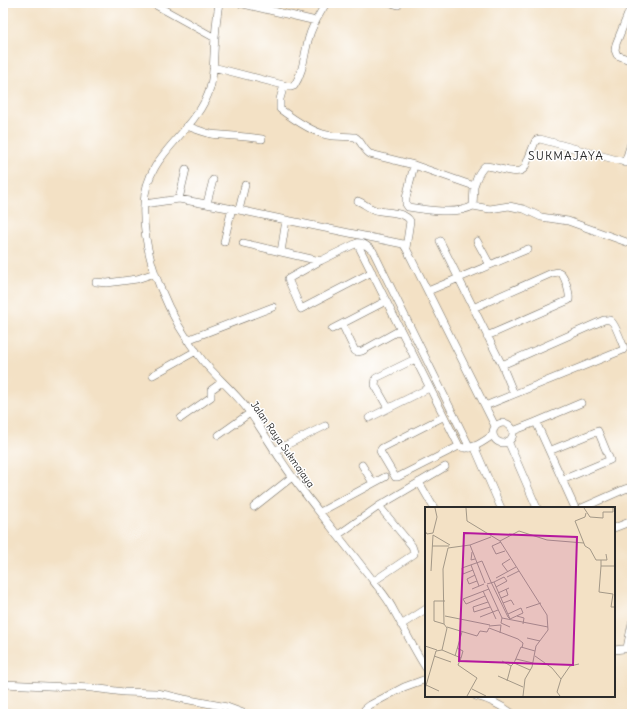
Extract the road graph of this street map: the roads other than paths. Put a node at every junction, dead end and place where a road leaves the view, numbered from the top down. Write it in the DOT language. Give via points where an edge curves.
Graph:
graph roads {
  1 [pos="152,3"];
  2 [pos="219,3"];
  3 [pos="239,3"];
  4 [pos="326,3"];
  5 [pos="632,3"];
  6 [pos="630,15"];
  7 [pos="316,20"];
  8 [pos="214,38"];
  9 [pos="632,61"];
  10 [pos="213,67"];
  11 [pos="284,85"];
  12 [pos="187,126"];
  13 [pos="262,139"];
  14 [pos="632,140"];
  15 [pos="629,164"];
  16 [pos="414,165"];
  17 [pos="186,169"];
  18 [pos="212,180"];
  19 [pos="245,185"];
  20 [pos="474,186"];
  21 [pos="179,199"];
  22 [pos="358,200"];
  23 [pos="144,204"];
  24 [pos="206,204"];
  25 [pos="473,206"];
  26 [pos="236,209"];
  27 [pos="286,220"];
  28 [pos="440,241"];
  29 [pos="477,241"];
  30 [pos="224,242"];
  31 [pos="243,243"];
  32 [pos="357,243"];
  33 [pos="632,244"];
  34 [pos="406,248"];
  35 [pos="528,249"];
  36 [pos="281,252"];
  37 [pos="320,261"];
  38 [pos="490,265"];
  39 [pos="372,272"];
  40 [pos="155,273"];
  41 [pos="459,278"];
  42 [pos="96,282"];
  43 [pos="428,291"];
  44 [pos="386,301"];
  45 [pos="273,307"];
  46 [pos="473,308"];
  47 [pos="342,324"];
  48 [pos="332,329"];
  49 [pos="400,330"];
  50 [pos="487,336"];
  51 [pos="188,340"];
  52 [pos="196,351"];
  53 [pos="415,359"];
  54 [pos="502,365"];
  55 [pos="153,375"];
  56 [pos="222,382"];
  57 [pos="429,388"];
  58 [pos="514,394"];
  59 [pos="581,403"];
  60 [pos="485,406"];
  61 [pos="388,408"];
  62 [pos="250,412"];
  63 [pos="443,417"];
  64 [pos="181,418"];
  65 [pos="369,418"];
  66 [pos="536,422"];
  67 [pos="325,426"];
  68 [pos="496,426"];
  69 [pos="513,432"];
  70 [pos="219,435"];
  71 [pos="493,435"];
  72 [pos="508,441"];
  73 [pos="459,446"];
  74 [pos="472,447"];
  75 [pos="274,451"];
  76 [pos="549,451"];
  77 [pos="362,466"];
  78 [pos="445,467"];
  79 [pos="292,477"];
  80 [pos="385,477"];
  81 [pos="562,480"];
  82 [pos="419,482"];
  83 [pos="372,483"];
  84 [pos="632,491"];
  85 [pos="379,506"];
  86 [pos="254,507"];
  87 [pos="433,507"];
  88 [pos="500,507"];
  89 [pos="536,507"];
  90 [pos="575,507"];
  91 [pos="584,507"];
  92 [pos="320,512"];
  93 [pos="632,521"];
  94 [pos="615,528"];
  95 [pos="338,536"];
  96 [pos="374,581"];
  97 [pos="425,611"];
  98 [pos="632,623"];
  99 [pos="401,625"];
  100 [pos="630,648"];
  101 [pos="615,650"];
  102 [pos="425,666"];
  103 [pos="425,679"];
  104 [pos="3,684"];
  105 [pos="482,697"];
  106 [pos="246,714"];
  107 [pos="362,714"];
  108 [pos="513,714"];
  1 -- 8 [label="street"];
  2 -- 8 [label="street, Jalan Raya Sukmajaya"];
  3 -- 7 [label="street"];
  4 -- 7 [label="street"];
  5 -- 6 [label="street"];
  6 -- 9 [label="street" via="615,50 617,55"];
  7 -- 11 [label="street" via="297,82 294,86"];
  8 -- 10 [label="street, Jalan Raya Sukmajaya"];
  10 -- 11 [label="street"];
  10 -- 12 [label="street, Jalan Raya Sukmajaya" via="207,97"];
  11 -- 16 [label="street" via="280,109 312,131 329,136 356,137 370,154"];
  12 -- 13 [label="street" via="212,134"];
  12 -- 23 [label="street, Jalan Raya Sukmajaya" via="149,177"];
  14 -- 15 [label="street"];
  15 -- 20 [label="street" via="540,139 536,140 523,170 520,172 485,166 477,175"];
  16 -- 20 [label="street"];
  16 -- 25 [label="street" via="406,198 408,207 441,211 461,210"];
  17 -- 21 [label="street"];
  18 -- 24 [label="street"];
  19 -- 26 [label="street"];
  20 -- 25 [label="street"];
  21 -- 23 [label="street"];
  21 -- 24 [label="street"];
  22 -- 34 [label="street" via="374,210 408,218 410,221"];
  23 -- 40 [label="street, Jalan Raya Sukmajaya" via="146,240"];
  24 -- 26 [label="street"];
  25 -- 33 [label="street" via="490,209 509,206 518,208 541,217 568,220"];
  26 -- 27 [label="street"];
  26 -- 30 [label="street"];
  27 -- 34 [label="street" via="399,243"];
  27 -- 36 [label="street"];
  28 -- 41 [label="street"];
  29 -- 38 [label="street"];
  31 -- 36 [label="street"];
  32 -- 37 [label="street"];
  32 -- 39 [label="street"];
  32 -- 74 [label="street" via="364,244 373,251"];
  34 -- 43 [label="street"];
  35 -- 38 [label="street"];
  36 -- 37 [label="street"];
  37 -- 39 [label="street" via="288,279 301,309"];
  38 -- 41 [label="street"];
  39 -- 44 [label="street"];
  40 -- 42 [label="street" via="137,279"];
  40 -- 51 [label="street, Jalan Raya Sukmajaya"];
  41 -- 43 [label="street"];
  41 -- 46 [label="street"];
  43 -- 60 [label="street"];
  44 -- 47 [label="street"];
  44 -- 49 [label="street"];
  45 -- 51 [label="street"];
  46 -- 50 [label="street"];
  46 -- 50 [label="street" via="552,273 557,272 563,276 569,291 569,300"];
  47 -- 48 [label="street"];
  47 -- 49 [label="street" via="357,352"];
  49 -- 53 [label="street"];
  50 -- 54 [label="street"];
  51 -- 52 [label="street, Jalan Raya Sukmajaya"];
  52 -- 55 [label="street"];
  52 -- 56 [label="street, Jalan Raya Sukmajaya"];
  53 -- 57 [label="street"];
  53 -- 61 [label="street" via="376,378 375,385"];
  54 -- 58 [label="street"];
  54 -- 58 [label="street" via="604,320 612,321 620,338 623,350"];
  56 -- 62 [label="street, Jalan Raya Sukmajaya"];
  56 -- 64 [label="street" via="211,390 211,397"];
  57 -- 61 [label="street"];
  57 -- 63 [label="street"];
  58 -- 60 [label="street"];
  59 -- 66 [label="street"];
  60 -- 68 [label="street"];
  61 -- 65 [label="street"];
  62 -- 70 [label="street"];
  62 -- 75 [label="street, Jalan Raya Sukmajaya"];
  63 -- 73 [label="street"];
  63 -- 73 [label="street" via="382,448 381,453 394,475 398,477"];
  66 -- 69 [label="street"];
  66 -- 76 [label="street"];
  67 -- 75 [label="street"];
  68 -- 69 [label="street" via="506,423 511,426"];
  68 -- 71 [label="street"];
  69 -- 72 [label="street"];
  71 -- 72 [label="street" via="500,442"];
  71 -- 74 [label="street"];
  72 -- 89 [label="street"];
  73 -- 74 [label="street" via="463,449"];
  74 -- 88 [label="street"];
  75 -- 79 [label="street, Jalan Raya Sukmajaya"];
  76 -- 81 [label="street"];
  76 -- 81 [label="street" via="598,430 610,460"];
  77 -- 83 [label="street"];
  78 -- 82 [label="street"];
  79 -- 86 [label="street"];
  79 -- 92 [label="street, Jalan Raya Sukmajaya"];
  80 -- 83 [label="street"];
  81 -- 90 [label="street"];
  82 -- 85 [label="street"];
  82 -- 87 [label="street"];
  83 -- 92 [label="street"];
  84 -- 91 [label="street" via="629,488 625,489"];
  85 -- 95 [label="street"];
  85 -- 96 [label="street" via="412,546 414,554"];
  92 -- 95 [label="street, Jalan Raya Sukmajaya"];
  93 -- 94 [label="street"];
  95 -- 96 [label="street, Jalan Raya Sukmajaya"];
  96 -- 99 [label="street, Jalan Raya Sukmajaya" via="394,609"];
  97 -- 99 [label="street"];
  98 -- 100 [label="street"];
  99 -- 102 [label="street, Jalan Raya Sukmajaya"];
  100 -- 101 [label="street"];
  103 -- 107 [label="street" via="370,705"];
  104 -- 106 [label="street" via="162,694 227,707"];
  105 -- 108 [label="street"];
}
